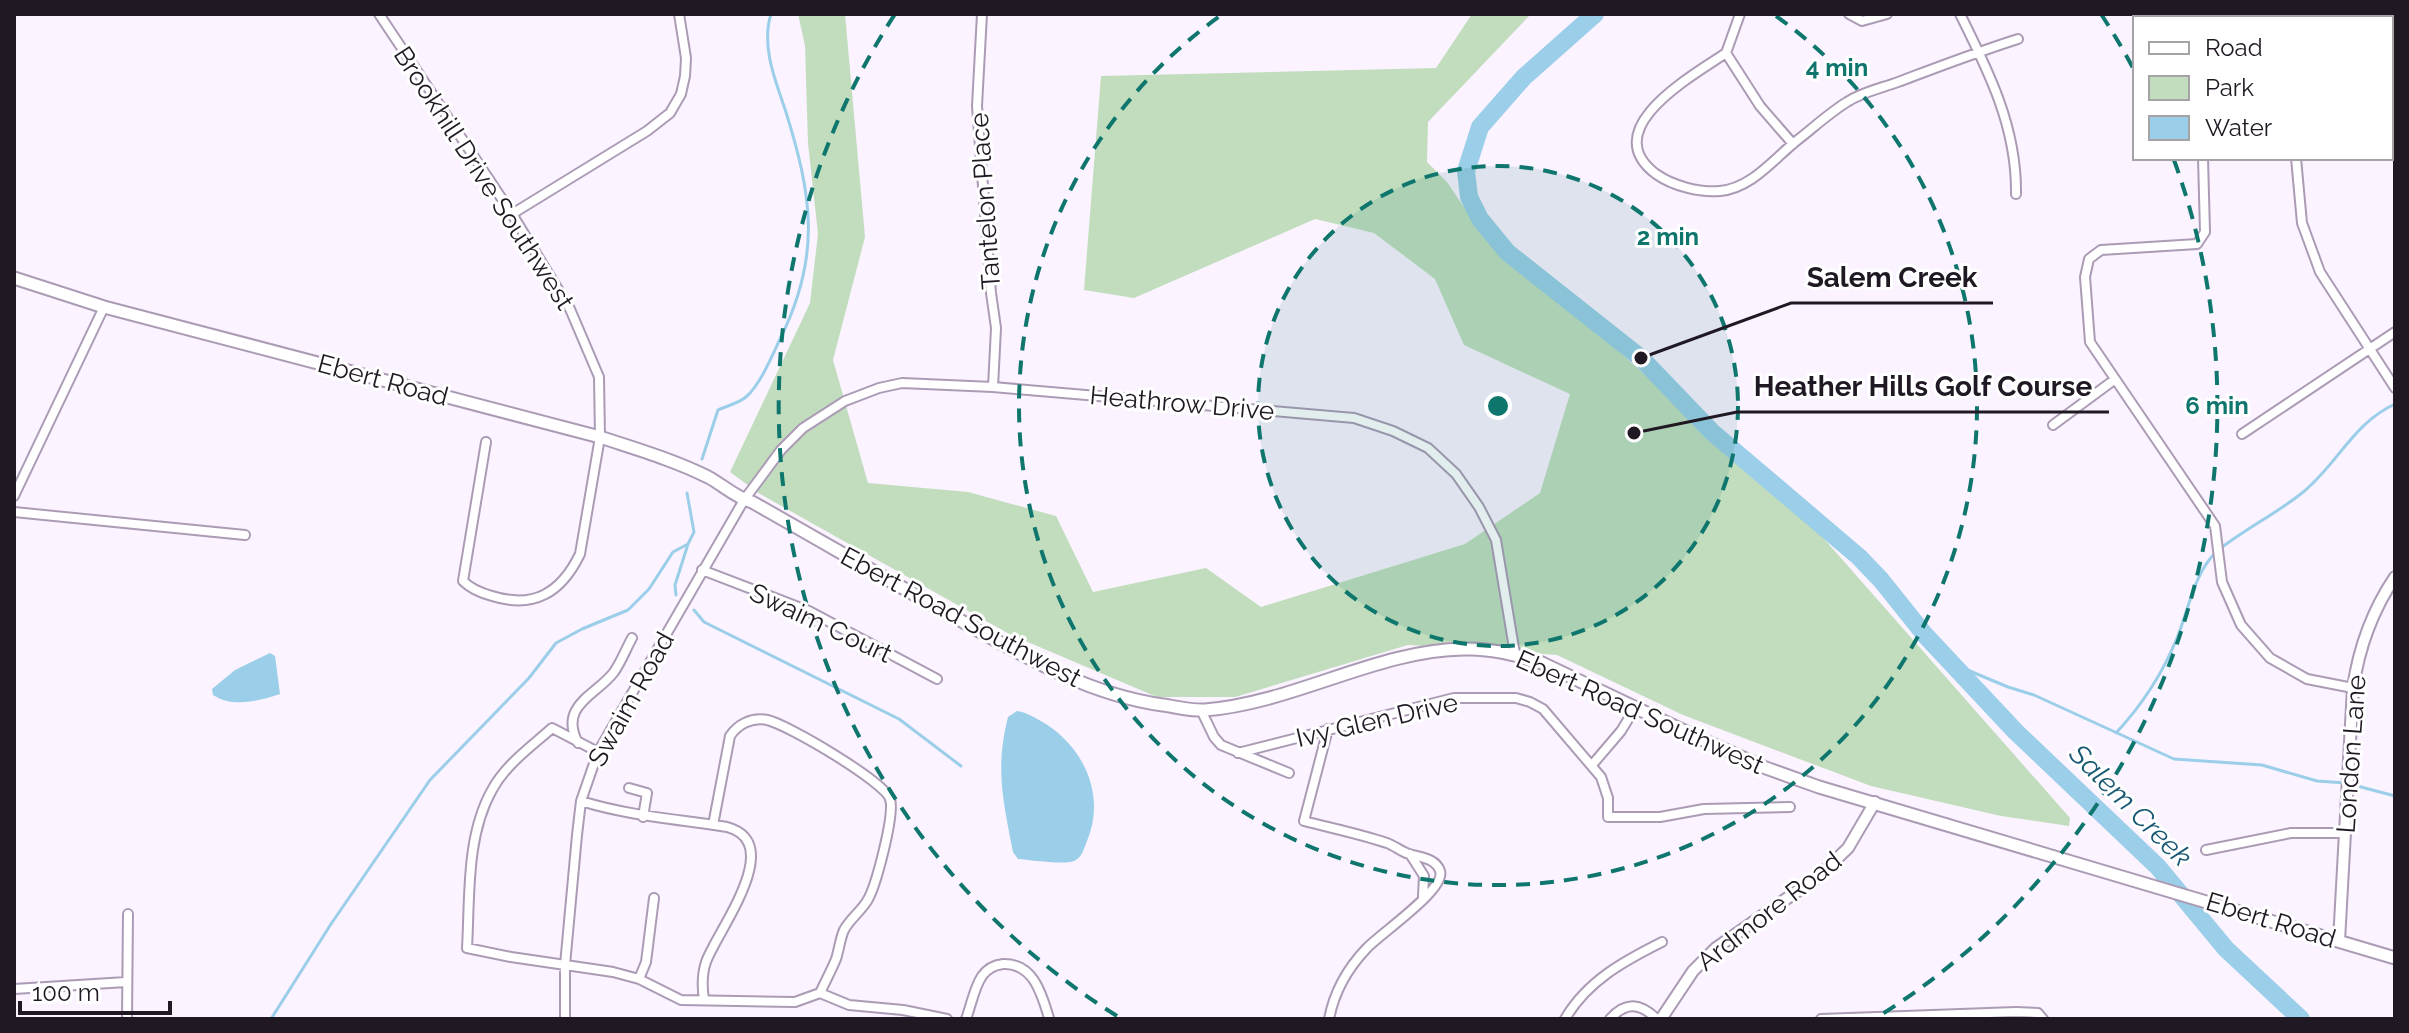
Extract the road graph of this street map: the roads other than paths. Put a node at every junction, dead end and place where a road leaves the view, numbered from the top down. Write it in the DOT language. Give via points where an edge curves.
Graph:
graph roads {
  1 [pos="379,14"];
  2 [pos="679,14"];
  3 [pos="982,14"];
  4 [pos="1740,14"];
  5 [pos="1849,14"];
  6 [pos="1887,14"];
  7 [pos="1960,14"];
  8 [pos="2018,39"];
  9 [pos="1979,51"];
  10 [pos="1726,53"];
  11 [pos="1793,144"];
  12 [pos="2203,160"];
  13 [pos="2296,160"];
  14 [pos="2016,194"];
  15 [pos="512,214"];
  16 [pos="14,278"];
  17 [pos="104,307"];
  18 [pos="2395,332"];
  19 [pos="2369,348"];
  20 [pos="2114,380"];
  21 [pos="993,387"];
  22 [pos="2395,388"];
  23 [pos="2053,425"];
  24 [pos="2242,434"];
  25 [pos="600,437"];
  26 [pos="486,442"];
  27 [pos="14,496"];
  28 [pos="744,500"];
  29 [pos="14,512"];
  30 [pos="245,535"];
  31 [pos="723,535"];
  32 [pos="702,570"];
  33 [pos="2395,577"];
  34 [pos="632,638"];
  35 [pos="1515,654"];
  36 [pos="937,679"];
  37 [pos="2353,688"];
  38 [pos="1635,708"];
  39 [pos="1201,710"];
  40 [pos="1328,729"];
  41 [pos="578,743"];
  42 [pos="598,752"];
  43 [pos="1238,753"];
  44 [pos="1592,765"];
  45 [pos="1289,773"];
  46 [pos="629,788"];
  47 [pos="581,801"];
  48 [pos="1875,802"];
  49 [pos="1790,807"];
  50 [pos="643,817"];
  51 [pos="713,825"];
  52 [pos="2345,833"];
  53 [pos="2206,850"];
  54 [pos="1410,854"];
  55 [pos="2146,883"];
  56 [pos="654,898"];
  57 [pos="1422,900"];
  58 [pos="128,914"];
  59 [pos="2339,941"];
  60 [pos="1662,942"];
  61 [pos="2395,958"];
  62 [pos="565,965"];
  63 [pos="639,979"];
  64 [pos="126,982"];
  65 [pos="14,989"];
  66 [pos="820,993"];
  67 [pos="704,999"];
  68 [pos="1968,1016"];
  69 [pos="1902,1017"];
  70 [pos="1049,1018"];
  71 [pos="127,1019"];
  72 [pos="565,1019"];
  73 [pos="947,1019"];
  74 [pos="966,1019"];
  75 [pos="1329,1019"];
  76 [pos="1565,1019"];
  77 [pos="1610,1019"];
  78 [pos="1659,1019"];
  79 [pos="1821,1019"];
  80 [pos="2043,1019"];
  1 -- 15 [label="street, Brookhill Drive Southwest"];
  2 -- 15 [label="street" via="685,76 670,113"];
  3 -- 21 [label="street, Tantelon Place" via="977,106 996,328"];
  4 -- 10 [label="street"];
  5 -- 6 [label="street" via="1862,21"];
  7 -- 9 [label="street"];
  8 -- 9 [label="street"];
  9 -- 11 [label="street" via="1850,100"];
  9 -- 14 [label="street" via="2004,109"];
  10 -- 11 [label="street" via="1760,106"];
  10 -- 11 [label="street" via="1656,104 1637,135 1637,154 1664,179 1722,191 1748,181"];
  12 -- 20 [label="street" via="2205,232 2197,244 2101,250 2089,259 2085,277 2090,342"];
  13 -- 19 [label="street" via="2302,223 2320,272"];
  15 -- 25 [label="street, Brookhill Drive Southwest" via="570,309 599,377"];
  16 -- 17 [label="main road, Ebert Road"];
  17 -- 25 [label="main road, Ebert Road"];
  17 -- 27 [label="street"];
  18 -- 19 [label="street"];
  19 -- 22 [label="street"];
  19 -- 24 [label="street"];
  20 -- 23 [label="street"];
  20 -- 37 [label="street" via="2215,526 2222,582 2241,625 2270,658 2307,679"];
  21 -- 28 [label="street, Heathrow Drive" via="902,383 845,401 803,428"];
  21 -- 35 [label="street, Heathrow Drive" via="1354,418 1428,448 1456,474 1496,540"];
  25 -- 26 [label="street, Brookhill Drive Southwest" via="580,554 552,591 532,600 509,601 463,581"];
  25 -- 28 [label="main road, Ebert Road" via="708,477"];
  28 -- 31 [label="street, Heathrow Drive"];
  28 -- 39 [label="main road, Ebert Road Southwest" via="1064,676 1123,698"];
  29 -- 30 [label="street"];
  31 -- 32 [label="street, Swaim Road"];
  32 -- 36 [label="street, Swaim Court" via="809,611"];
  32 -- 42 [label="street, Swaim Road"];
  33 -- 37 [label="street, London Lane" via="2372,615"];
  34 -- 41 [label="street" via="613,673 573,714"];
  35 -- 38 [label="main road, Ebert Road Southwest"];
  35 -- 39 [label="main road, Ebert Road Southwest" via="1428,652 1283,694"];
  37 -- 52 [label="street, London Lane"];
  38 -- 44 [label="street"];
  38 -- 48 [label="main road, Ebert Road Southwest" via="1766,768"];
  39 -- 43 [label="street" via="1214,737"];
  40 -- 43 [label="street, Ivy Glen Drive"];
  40 -- 44 [label="street, Ivy Glen Drive" via="1454,698 1516,698 1543,709"];
  40 -- 54 [label="street" via="1304,821"];
  41 -- 42 [label="street"];
  41 -- 62 [label="street" via="552,728 491,790 475,839 467,948"];
  42 -- 47 [label="street, Swaim Road"];
  43 -- 45 [label="street, Ivy Glen Drive"];
  44 -- 49 [label="street, Ivy Glen Drive" via="1608,798 1608,817"];
  46 -- 50 [label="street" via="647,793"];
  47 -- 50 [label="street"];
  47 -- 62 [label="street, Swaim Road"];
  48 -- 55 [label="main road, Ebert Road Southwest"];
  48 -- 78 [label="street, Ardmore Road" via="1848,848 1819,876 1716,948"];
  50 -- 51 [label="street"];
  51 -- 66 [label="street" via="730,736 756,720 807,739 873,780 889,796 887,832 871,894 846,927"];
  51 -- 67 [label="street" via="740,831 751,855 745,887 705,964"];
  52 -- 53 [label="street" via="2291,833"];
  52 -- 59 [label="street, London Lane"];
  54 -- 57 [label="street" via="1424,876"];
  54 -- 57 [label="street" via="1440,870 1439,883"];
  55 -- 59 [label="main road, Ebert Road"];
  56 -- 63 [label="street"];
  57 -- 75 [label="street" via="1359,957"];
  58 -- 64 [label="street"];
  59 -- 61 [label="main road, Ebert Road"];
  60 -- 76 [label="street" via="1592,985"];
  62 -- 63 [label="street"];
  62 -- 72 [label="street, Swaim Road"];
  63 -- 67 [label="street" via="681,1000"];
  64 -- 65 [label="street"];
  64 -- 71 [label="street"];
  66 -- 67 [label="street" via="795,1002"];
  66 -- 73 [label="street" via="849,1005"];
  68 -- 69 [label="street"];
  68 -- 80 [label="street" via="2038,1013"];
  69 -- 79 [label="street"];
  70 -- 74 [label="street" via="1031,975 1002,964 980,978"];
  77 -- 78 [label="street" via="1630,1005"];
}
